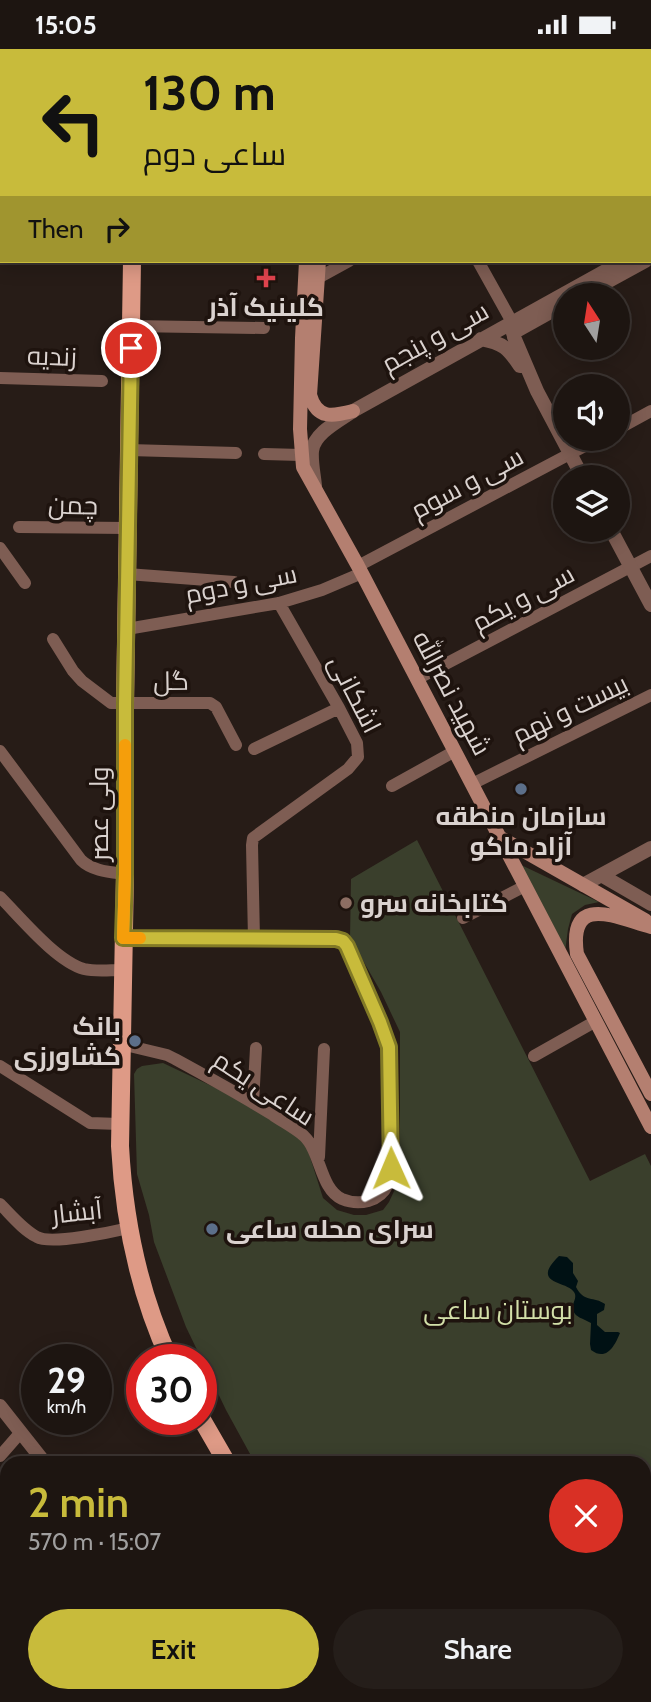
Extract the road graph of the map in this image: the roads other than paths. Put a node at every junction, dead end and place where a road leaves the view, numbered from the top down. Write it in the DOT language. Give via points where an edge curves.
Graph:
graph roads {
  1 [pos="132,263"];
  2 [pos="306,263"];
  3 [pos="319,263"];
  4 [pos="345,263"];
  5 [pos="479,263"];
  6 [pos="620,263"];
  7 [pos="641,263"];
  8 [pos="318,278"];
  9 [pos="605,283"];
  10 [pos="553,310"];
  11 [pos="131,326"];
  12 [pos="264,328"];
  13 [pos="512,328"];
  14 [pos="481,339"];
  15 [pos="0,378"];
  16 [pos="102,381"];
  17 [pos="537,391"];
  18 [pos="353,411"];
  19 [pos="651,411"];
  20 [pos="630,422"];
  21 [pos="129,450"];
  22 [pos="576,451"];
  23 [pos="236,453"];
  24 [pos="264,454"];
  25 [pos="301,454"];
  26 [pos="570,454"];
  27 [pos="576,465"];
  28 [pos="315,486"];
  29 [pos="19,527"];
  30 [pos="128,528"];
  31 [pos="617,542"];
  32 [pos="0,548"];
  33 [pos="651,557"];
  34 [pos="631,567"];
  35 [pos="360,570"];
  36 [pos="127,574"];
  37 [pos="234,582"];
  38 [pos="25,583"];
  39 [pos="279,603"];
  40 [pos="651,605"];
  41 [pos="127,629"];
  42 [pos="53,639"];
  43 [pos="417,679"];
  44 [pos="651,695"];
  45 [pos="125,704"];
  46 [pos="339,708"];
  47 [pos="236,745"];
  48 [pos="254,749"];
  49 [pos="0,751"];
  50 [pos="455,751"];
  51 [pos="472,784"];
  52 [pos="392,786"];
  53 [pos="500,838"];
  54 [pos="651,848"];
  55 [pos="125,874"];
  56 [pos="601,875"];
  57 [pos="583,885"];
  58 [pos="525,886"];
  59 [pos="0,897"];
  60 [pos="651,904"];
  61 [pos="463,918"];
  62 [pos="651,925"];
  63 [pos="123,938"];
  64 [pos="254,939"];
  65 [pos="122,970"];
  66 [pos="596,1021"];
  67 [pos="121,1044"];
  68 [pos="256,1048"];
  69 [pos="324,1049"];
  70 [pos="534,1056"];
  71 [pos="625,1061"];
  72 [pos="0,1066"];
  73 [pos="651,1094"];
  74 [pos="254,1103"];
  75 [pos="119,1124"];
  76 [pos="651,1126"];
  77 [pos="318,1161"];
  78 [pos="0,1204"];
  79 [pos="130,1228"];
  80 [pos="163,1344"];
  81 [pos="0,1406"];
  82 [pos="21,1432"];
  83 [pos="23,1435"];
  84 [pos="211,1435"];
  85 [pos="0,1456"];
  86 [pos="40,1456"];
  87 [pos="223,1456"];
  1 -- 11 [label="main road, ولی عصر"];
  2 -- 25 [label="main road, شهید نصرالله"];
  3 -- 8 [label="main road"];
  4 -- 8 [label="street"];
  5 -- 13 [label="street"];
  6 -- 13 [label="street, سی و پنجم"];
  7 -- 9 [label="street"];
  8 -- 18 [label="main road" via="312,401 330,416"];
  10 -- 13 [label="street, سی و پنجم"];
  11 -- 12 [label="street"];
  11 -- 21 [label="main road, ولی عصر"];
  13 -- 14 [label="street, سی و پنجم"];
  13 -- 17 [label="street"];
  14 -- 17 [label="street" via="505,347"];
  14 -- 18 [label="street, سی و پنجم"];
  15 -- 16 [label="street, زندیه"];
  17 -- 26 [label="street"];
  18 -- 28 [label="street, سی و پنجم" via="313,445"];
  19 -- 20 [label="street"];
  21 -- 23 [label="street"];
  21 -- 30 [label="main road, ولی عصر"];
  22 -- 26 [label="street, سی و سوم"];
  24 -- 25 [label="street"];
  25 -- 28 [label="main road, شهید نصرالله"];
  26 -- 27 [label="street"];
  26 -- 35 [label="street, سی و سوم"];
  28 -- 35 [label="main road, شهید نصرالله"];
  29 -- 30 [label="street, چمن"];
  30 -- 36 [label="main road, ولی عصر"];
  31 -- 34 [label="street"];
  32 -- 38 [label="street"];
  33 -- 34 [label="street, سی و یکم"];
  34 -- 40 [label="street"];
  34 -- 43 [label="street, سی و یکم"];
  35 -- 39 [label="street, سی و دوم" via="322,590"];
  35 -- 43 [label="main road, شهید نصرالله"];
  36 -- 37 [label="street"];
  36 -- 41 [label="main road, ولی عصر"];
  39 -- 41 [label="street, سی و دوم"];
  39 -- 46 [label="street, اشکانی"];
  41 -- 45 [label="main road, ولی عصر"];
  42 -- 45 [label="street" via="82,681 111,703"];
  43 -- 50 [label="main road, شهید نصرالله"];
  44 -- 51 [label="street, بیست و نهم"];
  45 -- 47 [label="street, گل" via="210,703"];
  45 -- 55 [label="main road, ولی عصر"];
  46 -- 48 [label="street"];
  46 -- 64 [label="street, اشکانی" via="359,748 356,761 253,838"];
  49 -- 55 [label="street" via="87,866"];
  50 -- 51 [label="main road, شهید نصرالله"];
  50 -- 52 [label="street"];
  51 -- 53 [label="main road, شهید نصرالله"];
  53 -- 57 [label="main road"];
  53 -- 58 [label="main road, شهید نصرالله"];
  54 -- 56 [label="street"];
  55 -- 63 [label="main road, ولی عصر"];
  56 -- 57 [label="street"];
  56 -- 60 [label="street"];
  57 -- 62 [label="main road"];
  58 -- 61 [label="street"];
  58 -- 66 [label="main road, شهید نصرالله"];
  59 -- 65 [label="street" via="52,949 75,965"];
  62 -- 71 [label="main road, شهید نصرالله" via="591,913 578,925 577,954"];
  63 -- 64 [label="street"];
  63 -- 65 [label="main road, ولی عصر"];
  64 -- 77 [label="street, ساعی یکم" via="343,941 389,1047 389,1184 368,1202 339,1198"];
  65 -- 67 [label="main road, ولی عصر"];
  66 -- 70 [label="street"];
  66 -- 71 [label="main road, شهید نصرالله"];
  67 -- 74 [label="street, ساعی یکم" via="167,1055"];
  67 -- 75 [label="main road, ولی عصر"];
  68 -- 74 [label="street"];
  69 -- 77 [label="street"];
  71 -- 73 [label="main road, شهید نصرالله"];
  71 -- 76 [label="main road, شهید نصرالله"];
  72 -- 75 [label="street" via="90,1123"];
  74 -- 77 [label="street, ساعی یکم" via="302,1134"];
  75 -- 79 [label="main road, ولی عصر"];
  78 -- 79 [label="street, آبشار" via="43,1240"];
  79 -- 80 [label="main road, ولی عصر" via="145,1296"];
  81 -- 82 [label="street"];
  82 -- 85 [label="street"];
  83 -- 86 [label="street"];
  84 -- 87 [label="main road"];
}
